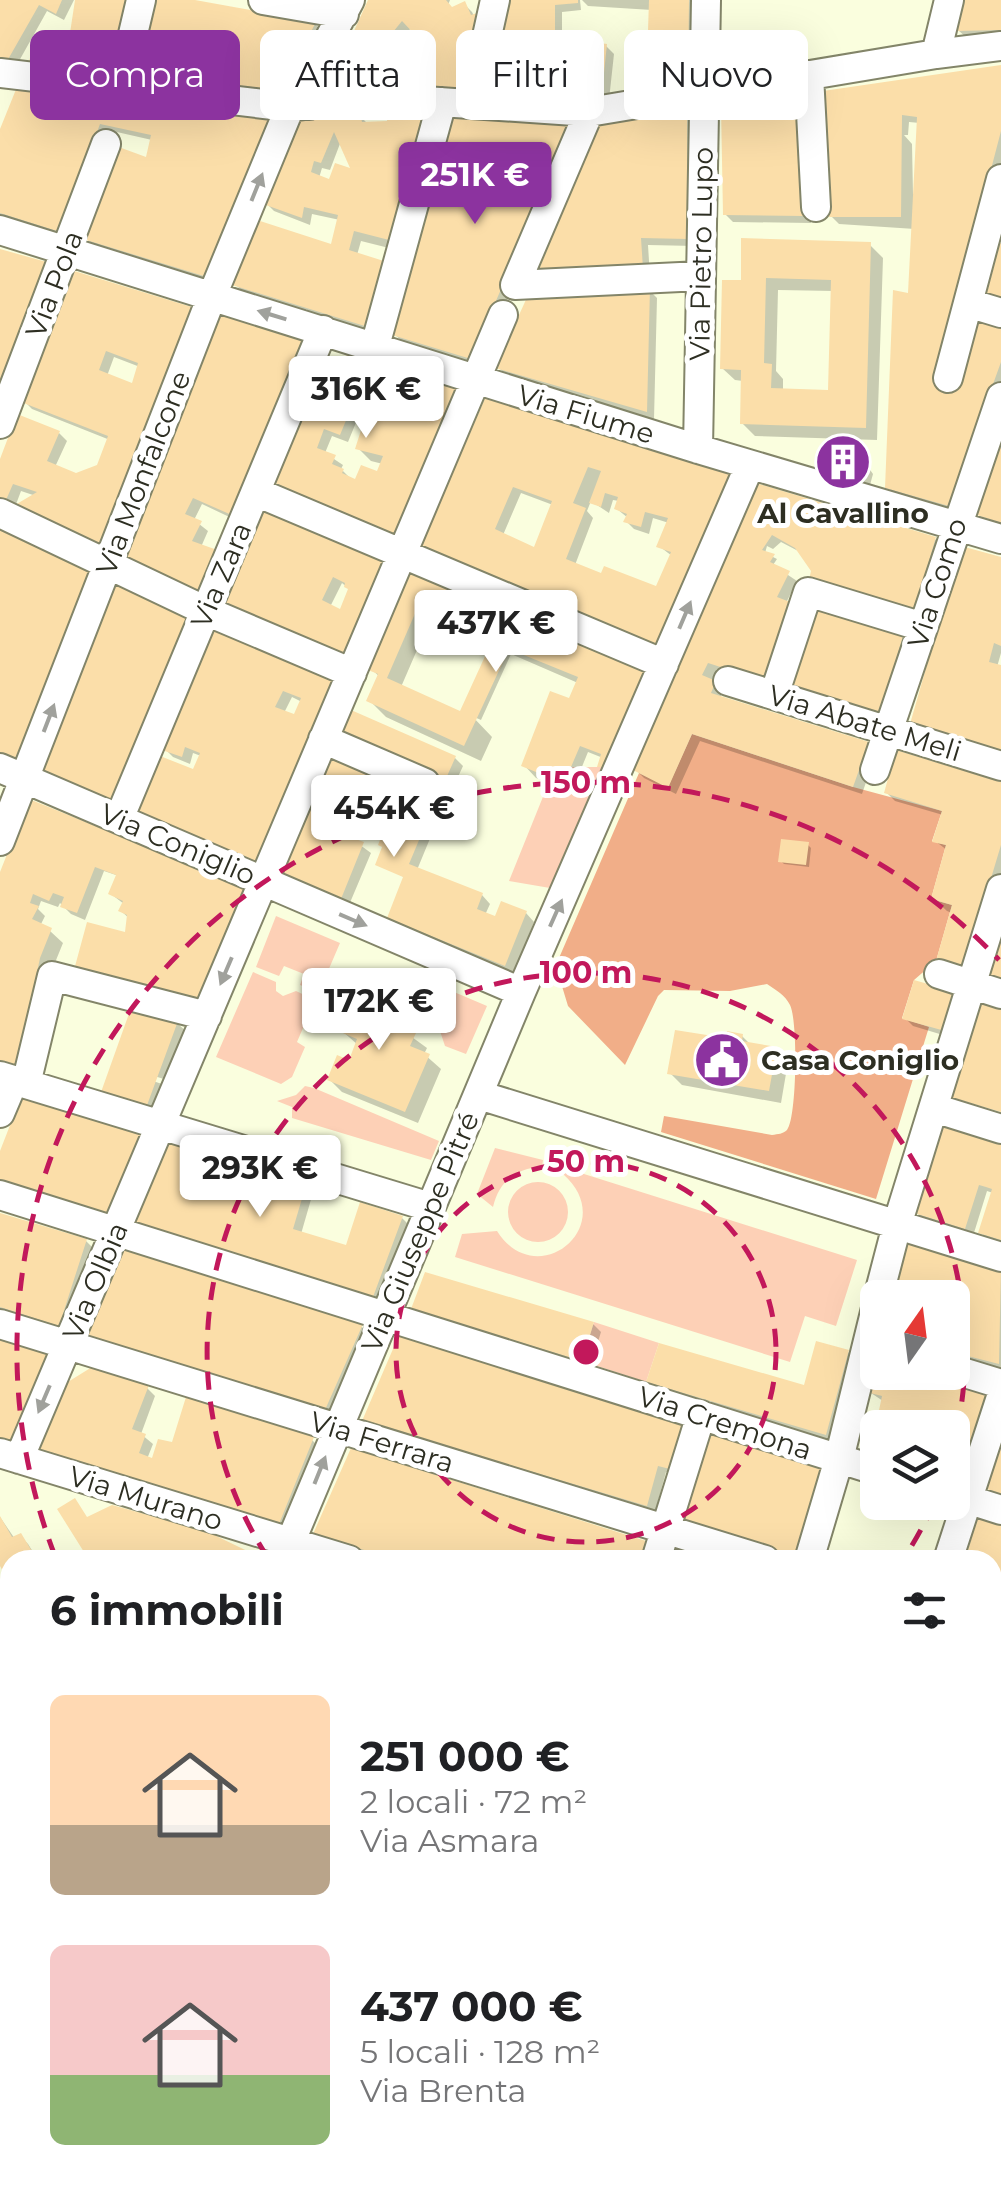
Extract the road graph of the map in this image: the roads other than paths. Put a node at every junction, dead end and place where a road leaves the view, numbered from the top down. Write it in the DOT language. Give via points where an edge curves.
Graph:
graph roads {
  1 [pos="142,0"];
  2 [pos="263,0"];
  3 [pos="494,0"];
  4 [pos="706,0"];
  5 [pos="949,0"];
  6 [pos="347,7"];
  7 [pos="135,30"];
  8 [pos="334,30"];
  9 [pos="488,30"];
  10 [pos="705,30"];
  11 [pos="1001,46"];
  12 [pos="936,54"];
  13 [pos="808,75"];
  14 [pos="3,81"];
  15 [pos="30,82"];
  16 [pos="436,102"];
  17 [pos="442,102"];
  18 [pos="456,103"];
  19 [pos="294,120"];
  20 [pos="586,120"];
  21 [pos="704,120"];
  22 [pos="106,144"];
  23 [pos="1001,180"];
  24 [pos="816,208"];
  25 [pos="0,230"];
  26 [pos="66,251"];
  27 [pos="702,276"];
  28 [pos="212,296"];
  29 [pos="968,303"];
  30 [pos="1001,313"];
  31 [pos="503,315"];
  32 [pos="323,330"];
  33 [pos="375,346"];
  34 [pos="948,378"];
  35 [pos="476,379"];
  36 [pos="1001,397"];
  37 [pos="0,424"];
  38 [pos="698,449"];
  39 [pos="750,465"];
  40 [pos="256,492"];
  41 [pos="0,513"];
  42 [pos="956,524"];
  43 [pos="1001,539"];
  44 [pos="402,554"];
  45 [pos="108,564"];
  46 [pos="206,610"];
  47 [pos="922,626"];
  48 [pos="664,664"];
  49 [pos="352,673"];
  50 [pos="728,681"];
  51 [pos="774,695"];
  52 [pos="889,731"];
  53 [pos="324,740"];
  54 [pos="1001,766"];
  55 [pos="875,770"];
  56 [pos="13,773"];
  57 [pos="425,783"];
  58 [pos="119,819"];
  59 [pos="0,841"];
  60 [pos="264,881"];
  61 [pos="1001,889"];
  62 [pos="939,974"];
  63 [pos="971,984"];
  64 [pos="521,992"];
  65 [pos="1001,994"];
  66 [pos="207,1016"];
  67 [pos="15,1080"];
  68 [pos="479,1095"];
  69 [pos="934,1108"];
  70 [pos="0,1113"];
  71 [pos="161,1125"];
  72 [pos="1001,1129"];
  73 [pos="0,1195"];
  74 [pos="430,1207"];
  75 [pos="897,1225"];
  76 [pos="116,1232"];
  77 [pos="1001,1257"];
  78 [pos="883,1280"];
  79 [pos="385,1316"];
  80 [pos="0,1324"];
  81 [pos="68,1345"];
  82 [pos="970,1375"];
  83 [pos="1001,1384"];
  84 [pos="860,1386"];
  85 [pos="1001,1397"];
  86 [pos="701,1415"];
  87 [pos="337,1428"];
  88 [pos="10,1456"];
  89 [pos="839,1459"];
  90 [pos="860,1465"];
  91 [pos="970,1473"];
  92 [pos="970,1500"];
  93 [pos="1001,1510"];
  94 [pos="956,1520"];
  95 [pos="665,1530"];
  96 [pos="284,1550"];
  97 [pos="287,1550"];
  98 [pos="659,1550"];
  99 [pos="732,1550"];
  100 [pos="813,1550"];
  101 [pos="950,1550"];
  1 -- 7 [label="street"];
  2 -- 6 [label="street"];
  3 -- 9 [label="street"];
  4 -- 10 [label="street, Via Pietro Lupo"];
  5 -- 12 [label="street"];
  6 -- 8 [label="street, Via Monfalcone"];
  11 -- 12 [label="street"];
  12 -- 13 [label="street"];
  13 -- 24 [label="street"];
  14 -- 15 [label="street"];
  16 -- 17 [label="street"];
  17 -- 18 [label="street"];
  17 -- 33 [label="street"];
  28 -- 19 [label="street, Via Monfalcone, one-way"];
  20 -- 27 [label="street" via="516,285"];
  21 -- 27 [label="street, Via Pietro Lupo"];
  22 -- 26 [label="street, Via Pola"];
  23 -- 29 [label="street"];
  25 -- 26 [label="street, Via Fiume"];
  26 -- 28 [label="street, Via Fiume"];
  26 -- 37 [label="street, Via Pola"];
  27 -- 38 [label="street, Via Pietro Lupo"];
  32 -- 28 [label="street, Via Fiume, one-way"];
  28 -- 45 [label="street, Via Monfalcone"];
  29 -- 30 [label="street"];
  29 -- 34 [label="street"];
  31 -- 35 [label="street, Via Olbia"];
  32 -- 33 [label="street, Via Fiume"];
  32 -- 40 [label="street, Via Zara"];
  33 -- 35 [label="street, Via Fiume"];
  35 -- 38 [label="street, Via Fiume"];
  35 -- 44 [label="street, Via Olbia"];
  36 -- 42 [label="street, Via Como"];
  38 -- 39 [label="street, Via Fiume"];
  39 -- 42 [label="street, Via Fiume"];
  48 -- 39 [label="street, Via Giuseppe Pitré, one-way"];
  40 -- 44 [label="street"];
  40 -- 46 [label="street, Via Zara"];
  41 -- 45 [label="street"];
  42 -- 43 [label="street, Via Fiume"];
  42 -- 47 [label="street, Via Como"];
  44 -- 48 [label="street"];
  44 -- 49 [label="street, Via Olbia"];
  45 -- 46 [label="street"];
  56 -- 45 [label="street, Via Monfalcone, one-way"];
  46 -- 49 [label="street"];
  46 -- 58 [label="street, Via Zara"];
  47 -- 51 [label="street" via="808,592"];
  47 -- 52 [label="street, Via Como"];
  64 -- 48 [label="street, Via Giuseppe Pitré, one-way"];
  49 -- 53 [label="street, Via Olbia"];
  50 -- 51 [label="street, Via Abate Meli"];
  51 -- 52 [label="street, Via Abate Meli"];
  52 -- 54 [label="street, Via Abate Meli"];
  52 -- 55 [label="street, Via Como"];
  53 -- 57 [label="street"];
  53 -- 60 [label="street, Via Olbia"];
  56 -- 58 [label="street, Via Coniglio"];
  56 -- 59 [label="street, Via Monfalcone"];
  58 -- 60 [label="street, Via Coniglio"];
  60 -- 64 [label="street, Via Coniglio, one-way"];
  60 -- 66 [label="street, Via Olbia, one-way"];
  61 -- 63 [label="street"];
  62 -- 63 [label="street"];
  63 -- 65 [label="street"];
  63 -- 69 [label="street"];
  64 -- 68 [label="street, Via Giuseppe Pitré"];
  66 -- 67 [label="street" via="52,976"];
  66 -- 71 [label="street, Via Olbia"];
  67 -- 70 [label="street"];
  67 -- 71 [label="street"];
  68 -- 74 [label="street, Via Giuseppe Pitré"];
  68 -- 75 [label="street"];
  69 -- 72 [label="street"];
  69 -- 75 [label="street"];
  71 -- 74 [label="street"];
  71 -- 76 [label="street, Via Olbia"];
  73 -- 76 [label="street, Via Cremona"];
  74 -- 79 [label="street, Via Giuseppe Pitré"];
  75 -- 77 [label="street"];
  75 -- 78 [label="street"];
  76 -- 79 [label="street, Via Cremona"];
  76 -- 81 [label="street, Via Olbia"];
  79 -- 86 [label="street, Via Cremona"];
  79 -- 87 [label="street, Via Giuseppe Pitré"];
  80 -- 81 [label="street, Via Ferrara"];
  81 -- 87 [label="street, Via Ferrara"];
  81 -- 88 [label="street, Via Olbia, one-way"];
  82 -- 83 [label="street"];
  84 -- 89 [label="street"];
  85 -- 91 [label="street"];
  86 -- 89 [label="street, Via Cremona"];
  86 -- 95 [label="street"];
  87 -- 95 [label="street, Via Ferrara"];
  97 -- 87 [label="street, Via Giuseppe Pitré, one-way"];
  88 -- 96 [label="street, Via Murano"];
  89 -- 90 [label="street, Via Cremona"];
  89 -- 100 [label="street"];
  92 -- 93 [label="street"];
  94 -- 101 [label="street"];
  95 -- 98 [label="street"];
  95 -- 99 [label="street, Via Ferrara"];
}
